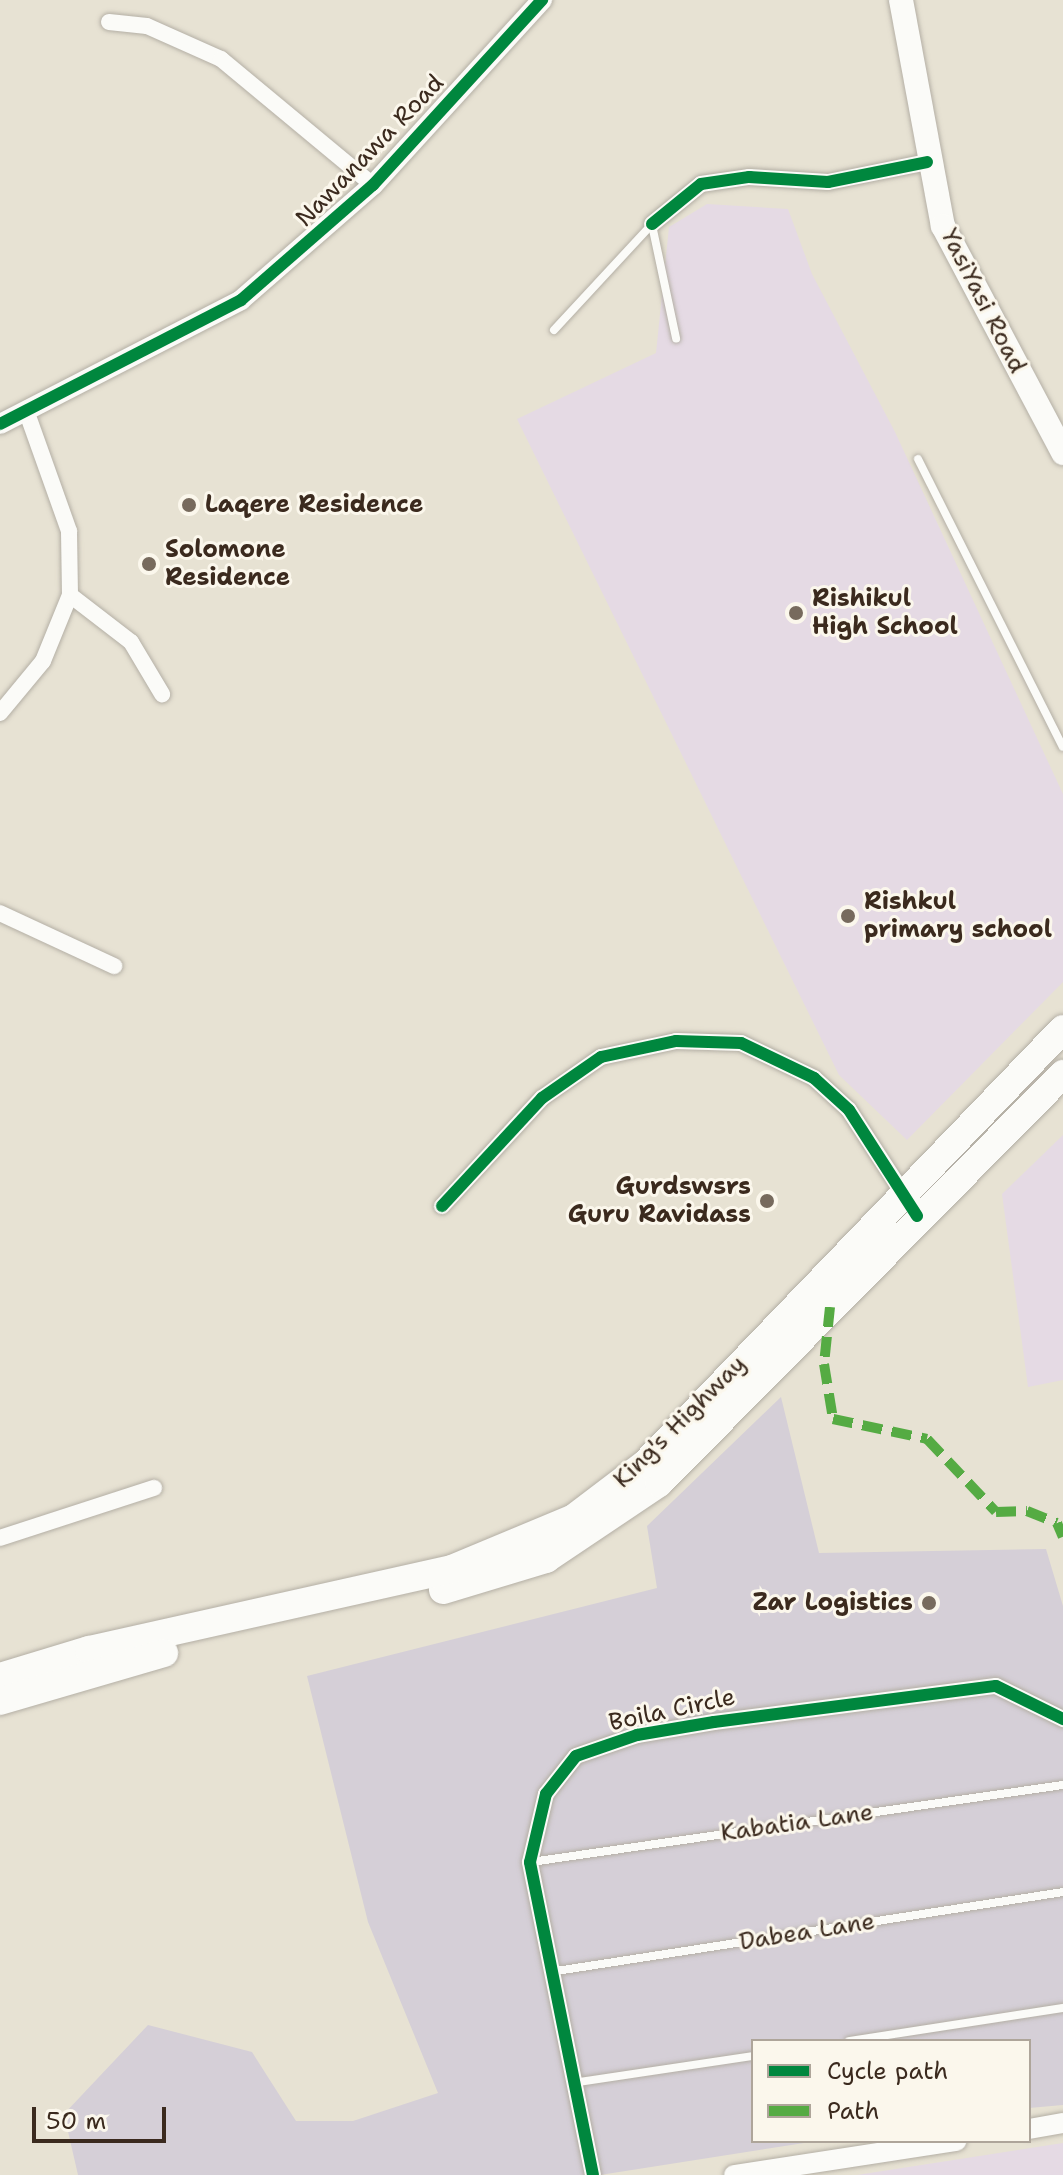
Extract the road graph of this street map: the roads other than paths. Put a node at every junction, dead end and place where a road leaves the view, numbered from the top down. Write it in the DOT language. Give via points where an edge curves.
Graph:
graph roads {
  1 [pos="542,0"];
  2 [pos="901,0"];
  3 [pos="109,22"];
  4 [pos="927,162"];
  5 [pos="373,185"];
  6 [pos="652,224"];
  7 [pos="554,330"];
  8 [pos="676,338"];
  9 [pos="27,413"];
  10 [pos="0,424"];
  11 [pos="1063,453"];
  12 [pos="918,459"];
  13 [pos="70,595"];
  14 [pos="162,694"];
  15 [pos="0,713"];
  16 [pos="1063,747"];
  17 [pos="0,913"];
  18 [pos="114,966"];
  19 [pos="1063,1029"];
  20 [pos="1063,1074"];
  21 [pos="901,1190"];
  22 [pos="442,1206"];
  23 [pos="917,1216"];
  24 [pos="154,1488"];
  25 [pos="0,1538"];
  26 [pos="0,1677"];
  27 [pos="0,1701"];
  28 [pos="1063,1719"];
  29 [pos="1063,1785"];
  30 [pos="530,1862"];
  31 [pos="1063,1892"];
  32 [pos="550,1972"];
  33 [pos="1063,2008"];
  34 [pos="862,2039"];
  35 [pos="751,2056"];
  36 [pos="572,2083"];
  37 [pos="1063,2123"];
  38 [pos="1031,2129"];
  39 [pos="943,2143"];
  40 [pos="593,2175"];
  41 [pos="734,2175"];
  1 -- 5 [label="street, Nawanawa Road"];
  2 -- 4 [label="main road, YasiYasi Road"];
  3 -- 5 [label="street" via="147,26 221,59"];
  4 -- 6 [label="street" via="828,182 712,182 687,192"];
  4 -- 11 [label="main road, YasiYasi Road" via="943,226"];
  5 -- 9 [label="street, Nawanawa Road" via="241,300"];
  6 -- 7 [label="lane"];
  6 -- 8 [label="lane"];
  9 -- 10 [label="street, Nawanawa Road"];
  9 -- 13 [label="street" via="69,531"];
  12 -- 16 [label="lane"];
  13 -- 14 [label="street" via="131,642"];
  13 -- 15 [label="street" via="43,661"];
  17 -- 18 [label="street"];
  19 -- 21 [label="highway, King's Highway"];
  20 -- 23 [label="highway, King's Highway"];
  21 -- 22 [label="street" via="849,1110 814,1078 741,1043 676,1041 601,1057 542,1098"];
  21 -- 23 [label="street"];
  21 -- 26 [label="highway, King's Highway" via="645,1464 562,1525 452,1569 89,1650"];
  23 -- 27 [label="highway, King's Highway" via="659,1483 546,1559 456,1588 97,1669"];
  24 -- 25 [label="street"];
  28 -- 30 [label="street, Boila Circle" via="996,1686 637,1735 576,1756 546,1794"];
  29 -- 30 [label="lane, Kabatia Lane"];
  30 -- 32 [label="street, Boila Circle"];
  31 -- 32 [label="lane, Dabea Lane"];
  32 -- 36 [label="street, Boila Circle"];
  33 -- 34 [label="lane"];
  35 -- 36 [label="lane"];
  36 -- 40 [label="street, Boila Circle"];
  37 -- 38 [label="street"];
  39 -- 41 [label="street"];
}
